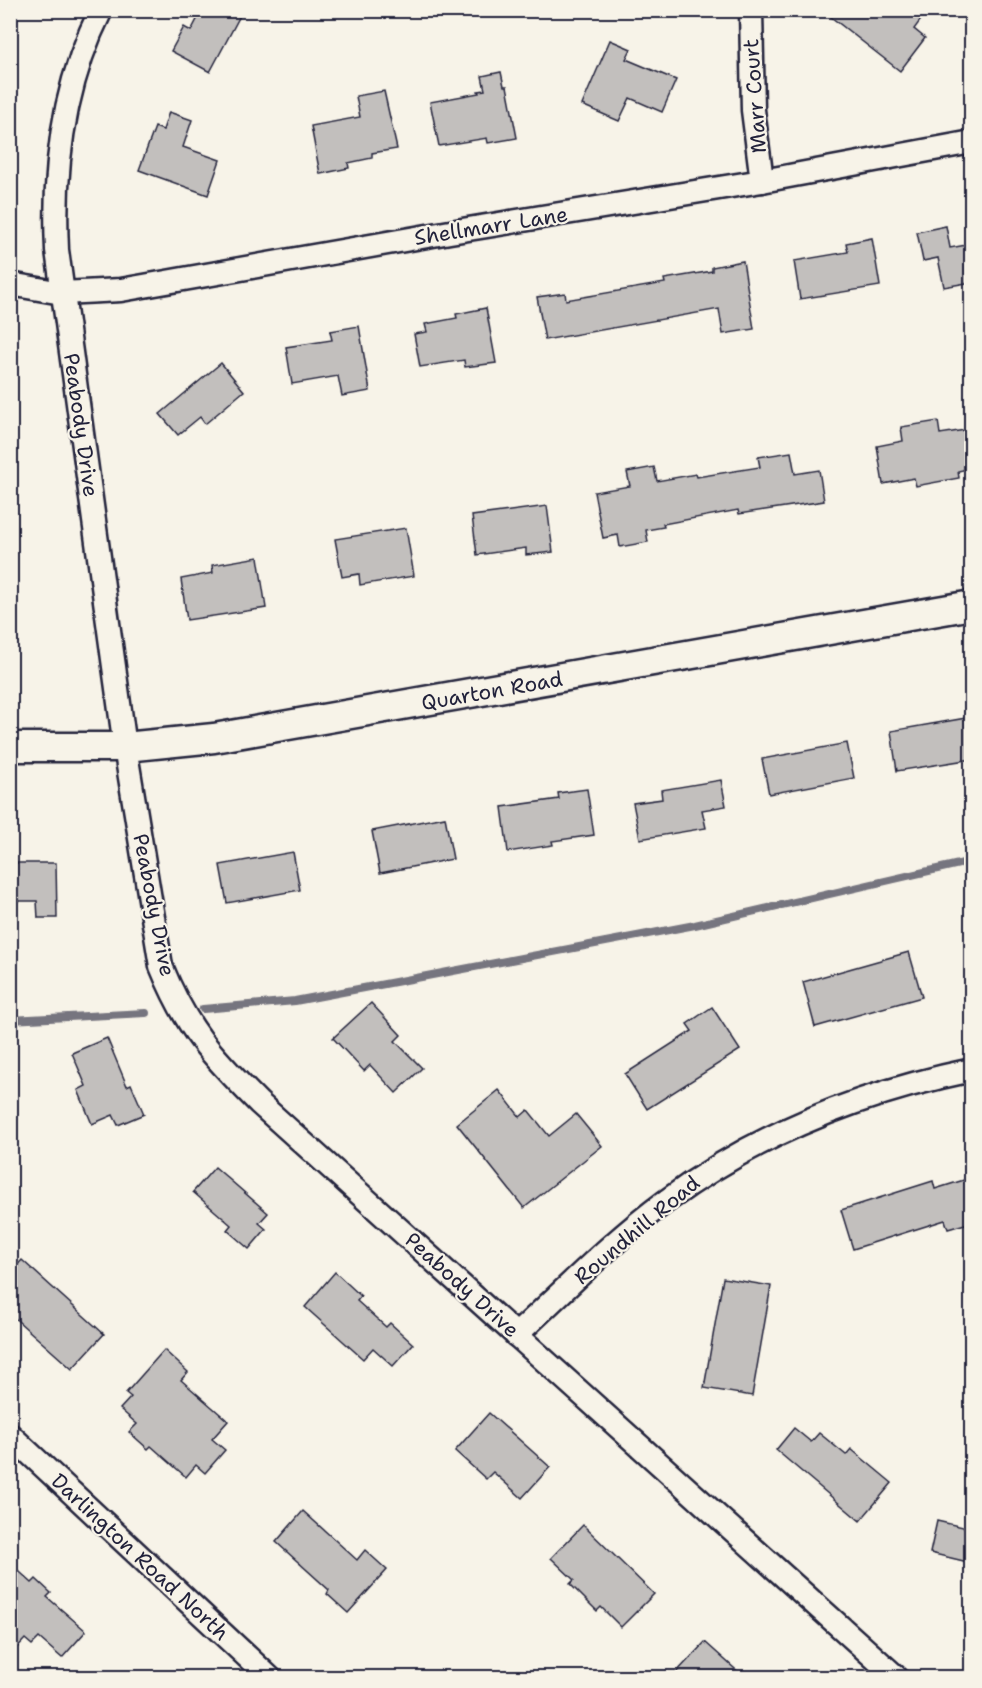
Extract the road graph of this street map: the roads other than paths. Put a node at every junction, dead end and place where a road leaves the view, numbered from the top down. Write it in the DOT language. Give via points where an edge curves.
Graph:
graph roads {
  1 [pos="101,10"];
  2 [pos="751,10"];
  3 [pos="972,142"];
  4 [pos="762,181"];
  5 [pos="10,284"];
  6 [pos="62,293"];
  7 [pos="972,605"];
  8 [pos="10,747"];
  9 [pos="125,747"];
  10 [pos="972,1070"];
  11 [pos="516,1335"];
  12 [pos="10,1435"];
  13 [pos="270,1677"];
  14 [pos="897,1677"];
  1 -- 6 [label="street, Peabody Drive" via="79,62 61,133 55,214"];
  2 -- 4 [label="street, Marr Court" via="753,110"];
  3 -- 4 [label="street, Shellmarr Lane"];
  4 -- 6 [label="street, Shellmarr Lane" via="121,290"];
  5 -- 6 [label="street, Shellmarr Lane"];
  6 -- 9 [label="street, Peabody Drive"];
  7 -- 9 [label="street, Quarton Road" via="307,724"];
  8 -- 9 [label="street, Quarton Road"];
  9 -- 11 [label="street, Peabody Drive" via="161,966 174,998 199,1040 259,1103"];
  10 -- 11 [label="street, Roundhill Road" via="839,1107 776,1133 719,1165 634,1227"];
  11 -- 14 [label="street, Peabody Drive"];
  12 -- 13 [label="street, Darlington Road North"];
}
